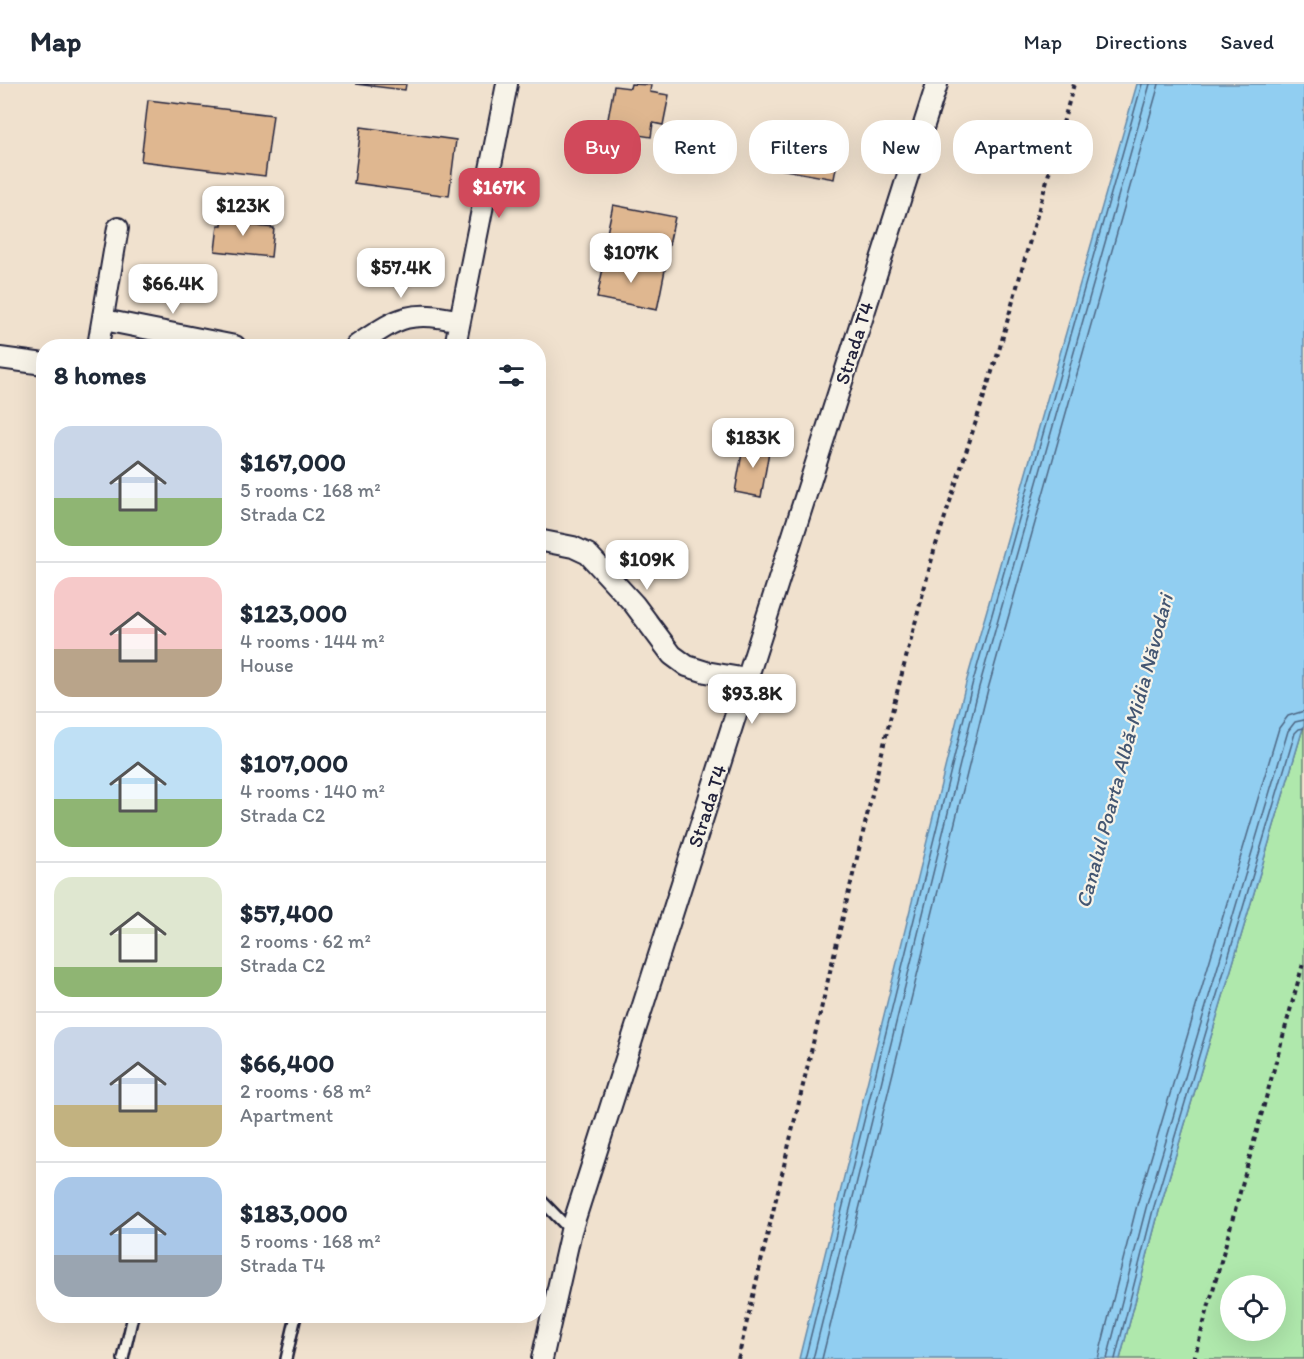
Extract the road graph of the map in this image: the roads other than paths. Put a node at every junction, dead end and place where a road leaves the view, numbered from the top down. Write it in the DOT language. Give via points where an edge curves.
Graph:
graph roads {
  1 [pos="507,84"];
  2 [pos="937,84"];
  3 [pos="118,228"];
  4 [pos="104,320"];
  5 [pos="460,321"];
  6 [pos="100,339"];
  7 [pos="200,339"];
  8 [pos="366,339"];
  9 [pos="456,339"];
  10 [pos="0,358"];
  11 [pos="36,363"];
  12 [pos="546,542"];
  13 [pos="747,679"];
  14 [pos="546,1205"];
  15 [pos="571,1231"];
  16 [pos="131,1323"];
  17 [pos="294,1323"];
  18 [pos="123,1359"];
  19 [pos="286,1359"];
  20 [pos="542,1359"];
  1 -- 5 [label="street"];
  2 -- 13 [label="street, Strada T4"];
  3 -- 4 [label="street"];
  4 -- 6 [label="street"];
  4 -- 7 [label="street"];
  5 -- 8 [label="street" via="435,315 404,318"];
  5 -- 9 [label="street"];
  10 -- 11 [label="street"];
  12 -- 13 [label="street" via="588,554 634,604 672,656 706,672"];
  13 -- 15 [label="street, Strada T4"];
  14 -- 15 [label="lane"];
  15 -- 20 [label="street, Strada T4"];
  16 -- 18 [label="lane"];
  17 -- 19 [label="lane"];
}
